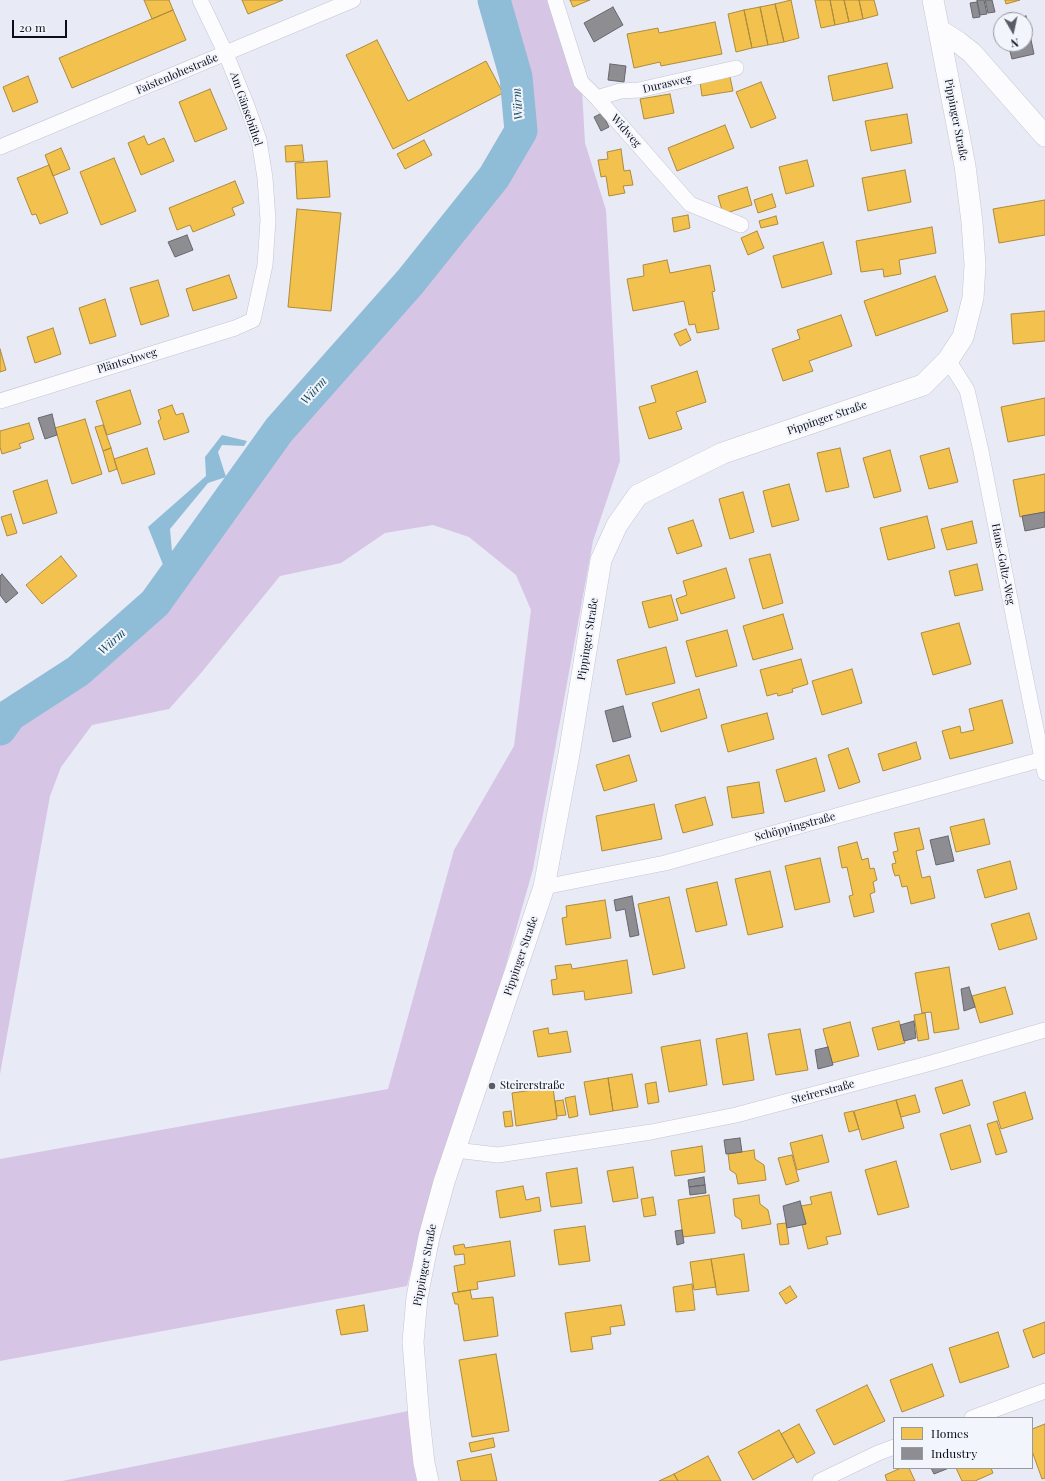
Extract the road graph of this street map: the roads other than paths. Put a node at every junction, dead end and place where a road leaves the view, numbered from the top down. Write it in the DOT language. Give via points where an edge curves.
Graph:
graph roads {
  1 [pos="200,0"];
  2 [pos="353,0"];
  3 [pos="555,0"];
  4 [pos="932,0"];
  5 [pos="939,30"];
  6 [pos="226,54"];
  7 [pos="736,68"];
  8 [pos="597,98"];
  9 [pos="1045,136"];
  10 [pos="0,147"];
  11 [pos="741,225"];
  12 [pos="253,320"];
  13 [pos="948,360"];
  14 [pos="0,401"];
  15 [pos="1044,766"];
  16 [pos="544,887"];
  17 [pos="1045,1030"];
  18 [pos="455,1150"];
  19 [pos="1045,1391"];
  20 [pos="975,1417"];
  21 [pos="893,1447"];
  22 [pos="428,1481"];
  23 [pos="820,1481"];
  1 -- 6 [label="street, Am Gänsebühel"];
  2 -- 6 [label="street, Faistenlohestraße"];
  3 -- 8 [label="street, Widweg" via="581,82"];
  4 -- 5 [label="main road, Pippinger Straße"];
  5 -- 9 [label="main road" via="972,53"];
  5 -- 13 [label="main road, Pippinger Straße" via="965,166 975,265 972,298 963,337"];
  6 -- 10 [label="street, Faistenlohestraße"];
  6 -- 12 [label="street, Am Gänsebühel" via="259,140 265,178 268,220 265,265"];
  7 -- 8 [label="street, Durasweg"];
  8 -- 11 [label="street, Widweg" via="690,204"];
  12 -- 14 [label="street, Pläntschweg" via="235,328"];
  13 -- 15 [label="street, Hans-Goltz-Weg" via="967,390"];
  13 -- 16 [label="main road, Pippinger Straße" via="923,385 724,453 638,495 617,525 601,560"];
  15 -- 16 [label="street, Schöppingstraße" via="665,863"];
  16 -- 18 [label="main road, Pippinger Straße"];
  17 -- 18 [label="street, Steirerstraße" via="736,1115 651,1132 498,1155"];
  18 -- 22 [label="main road, Pippinger Straße" via="429,1237 417,1297 413,1342 419,1418"];
  19 -- 20 [label="street"];
  21 -- 23 [label="street"];
}
